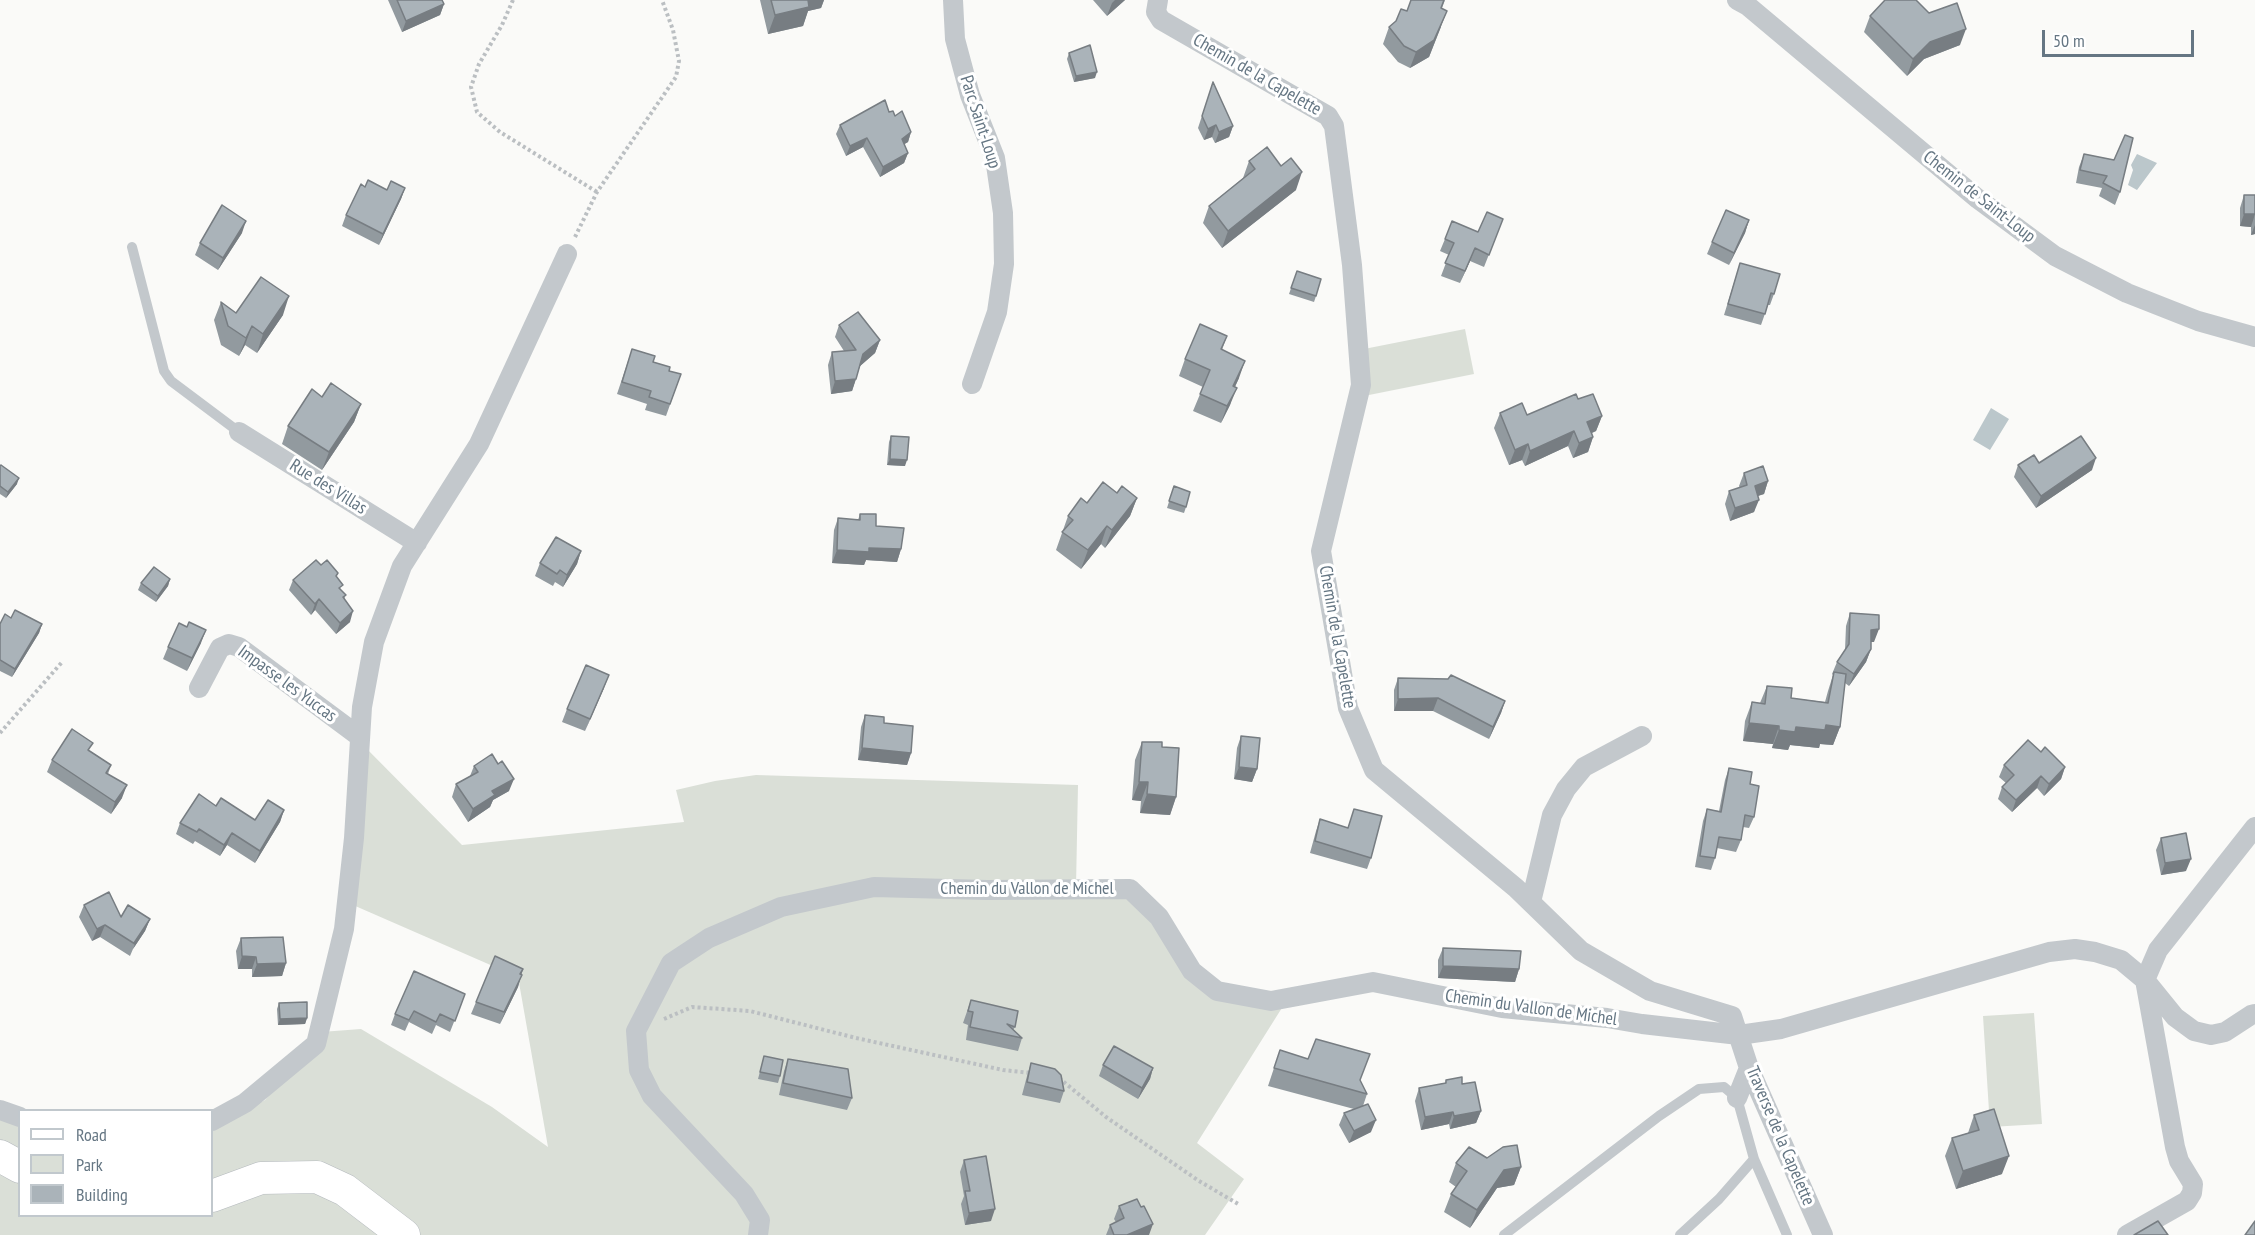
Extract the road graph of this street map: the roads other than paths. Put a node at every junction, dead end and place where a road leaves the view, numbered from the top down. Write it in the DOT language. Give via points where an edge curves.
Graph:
graph roads {
  1 [pos="953,0"];
  2 [pos="1158,0"];
  3 [pos="1737,0"];
  4 [pos="132,247"];
  5 [pos="567,254"];
  6 [pos="2255,338"];
  7 [pos="972,384"];
  8 [pos="239,432"];
  9 [pos="417,543"];
  10 [pos="199,688"];
  11 [pos="360,736"];
  12 [pos="1642,736"];
  13 [pos="2255,827"];
  14 [pos="1531,903"];
  15 [pos="2145,980"];
  16 [pos="2255,1014"];
  17 [pos="1739,1035"];
  18 [pos="1749,1068"];
  19 [pos="1737,1098"];
  20 [pos="0,1110"];
  21 [pos="18,1116"];
  22 [pos="213,1120"];
  23 [pos="0,1156"];
  24 [pos="1754,1159"];
  25 [pos="18,1166"];
  26 [pos="213,1196"];
  27 [pos="404,1235"];
  28 [pos="758,1235"];
  29 [pos="1504,1235"];
  30 [pos="1680,1235"];
  31 [pos="1786,1235"];
  32 [pos="1823,1235"];
  33 [pos="2127,1235"];
  1 -- 7 [label="street, Parc Saint-Loup" via="954,39 970,95 995,158 1003,213 1004,264 997,312"];
  2 -- 14 [label="street, Chemin de la Capelette" via="1156,12 1161,20 1328,116 1334,126 1352,265 1361,385 1321,551 1348,708 1374,770"];
  3 -- 6 [label="street, Chemin de Saint-Loup" via="1978,200 2055,255 2127,293"];
  4 -- 8 [label="lane" via="164,370 171,381"];
  5 -- 9 [label="street" via="479,444"];
  8 -- 9 [label="street, Rue des Villas"];
  9 -- 11 [label="street" via="402,566 374,642"];
  10 -- 11 [label="street, Impasse les Yuccas" via="220,648 229,644 239,647"];
  11 -- 22 [label="street" via="344,929 316,1044 245,1102"];
  12 -- 14 [label="street" via="1584,767 1566,789 1552,815"];
  13 -- 15 [label="street" via="2158,950"];
  14 -- 17 [label="street, Chemin de la Capelette" via="1581,951 1650,991 1732,1016"];
  15 -- 16 [label="street, Chemin du Vallon de Michel" via="2175,1017 2194,1031 2211,1035 2225,1032"];
  15 -- 17 [label="street, Chemin du Vallon de Michel" via="2121,960 2095,952 2049,952 1790,1027"];
  15 -- 33 [label="street" via="2175,1147 2193,1184 2187,1201"];
  17 -- 18 [label="street, Traverse de la Capelette"];
  17 -- 28 [label="street, Chemin du Vallon de Michel" via="1502,1008 1373,982 1271,1001 1217,991 1192,971 1159,916 1130,889 874,887 781,907 709,938 671,963 636,1031 639,1070 652,1096 744,1194 759,1220"];
  18 -- 19 [label="street"];
  18 -- 32 [label="street, Traverse de la Capelette"];
  19 -- 24 [label="lane"];
  19 -- 29 [label="lane" via="1724,1087 1698,1089"];
  20 -- 21 [label="street"];
  23 -- 25 [label="main road"];
  24 -- 30 [label="lane"];
  24 -- 31 [label="lane"];
  26 -- 27 [label="main road" via="261,1178 317,1177 345,1190"];
}
